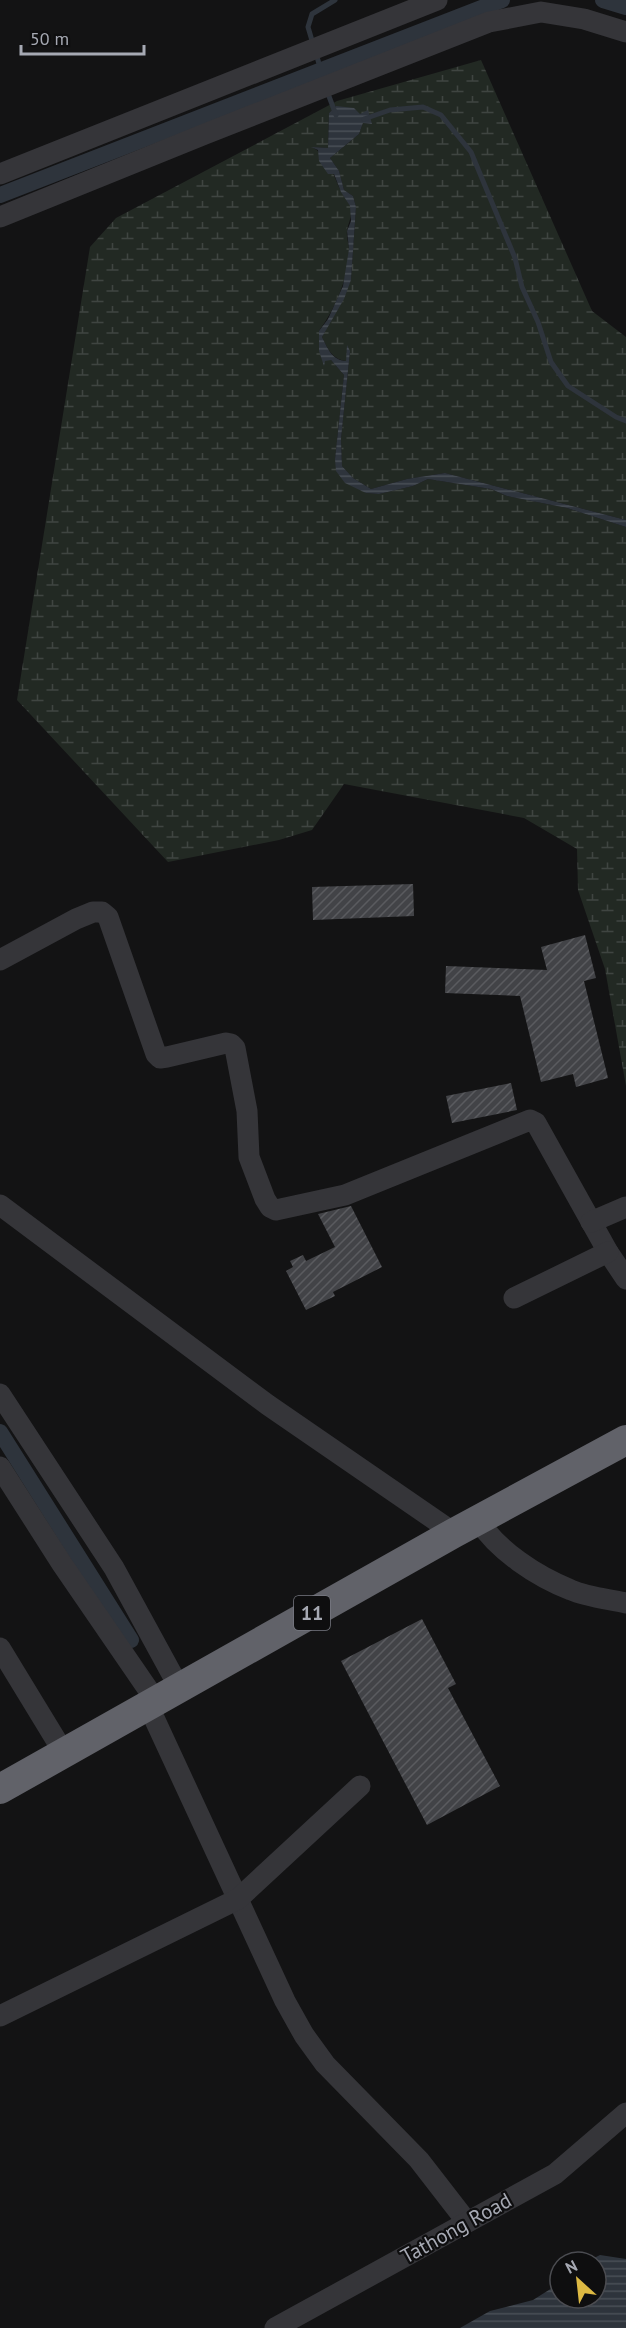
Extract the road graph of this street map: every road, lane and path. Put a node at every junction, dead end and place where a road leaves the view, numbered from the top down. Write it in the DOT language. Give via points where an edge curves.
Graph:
graph roads {
  1 [pos="437,0"];
  2 [pos="626,32"];
  3 [pos="0,174"];
  4 [pos="0,217"];
  5 [pos="0,960"];
  6 [pos="0,1205"];
  7 [pos="626,1207"];
  8 [pos="591,1222"];
  9 [pos="608,1252"];
  10 [pos="626,1279"];
  11 [pos="514,1298"];
  12 [pos="0,1394"];
  13 [pos="626,1440"];
  14 [pos="0,1467"];
  15 [pos="466,1526"];
  16 [pos="626,1603"];
  17 [pos="0,1648"];
  18 [pos="161,1699"];
  19 [pos="64,1753"];
  20 [pos="360,1786"];
  21 [pos="0,1789"];
  22 [pos="238,1899"];
  23 [pos="0,2016"];
  24 [pos="626,2113"];
  25 [pos="467,2222"];
  26 [pos="275,2328"];
  1 -- 3 [label="street"];
  2 -- 4 [label="street" via="584,19 541,12 489,22"];
  5 -- 8 [label="street" via="76,919 102,912 108,918 156,1054 160,1058 226,1043 235,1048 247,1111 249,1157 265,1199 276,1210 345,1195 530,1120 536,1123"];
  6 -- 15 [label="street" via="268,1406"];
  7 -- 8 [label="street"];
  8 -- 9 [label="street"];
  9 -- 10 [label="street"];
  9 -- 11 [label="street"];
  12 -- 18 [label="street" via="114,1568"];
  13 -- 15 [label="highway, 11"];
  14 -- 18 [label="street" via="62,1564"];
  15 -- 16 [label="street" via="572,1591"];
  15 -- 18 [label="highway, 11"];
  17 -- 19 [label="street"];
  18 -- 19 [label="highway, 11"];
  18 -- 22 [label="street"];
  19 -- 21 [label="highway, 11"];
  20 -- 22 [label="street"];
  22 -- 23 [label="street"];
  22 -- 25 [label="street" via="304,2035 325,2064 419,2160"];
  24 -- 25 [label="street, Tathong Road" via="555,2174"];
  25 -- 26 [label="street, Tathong Road"];
}
